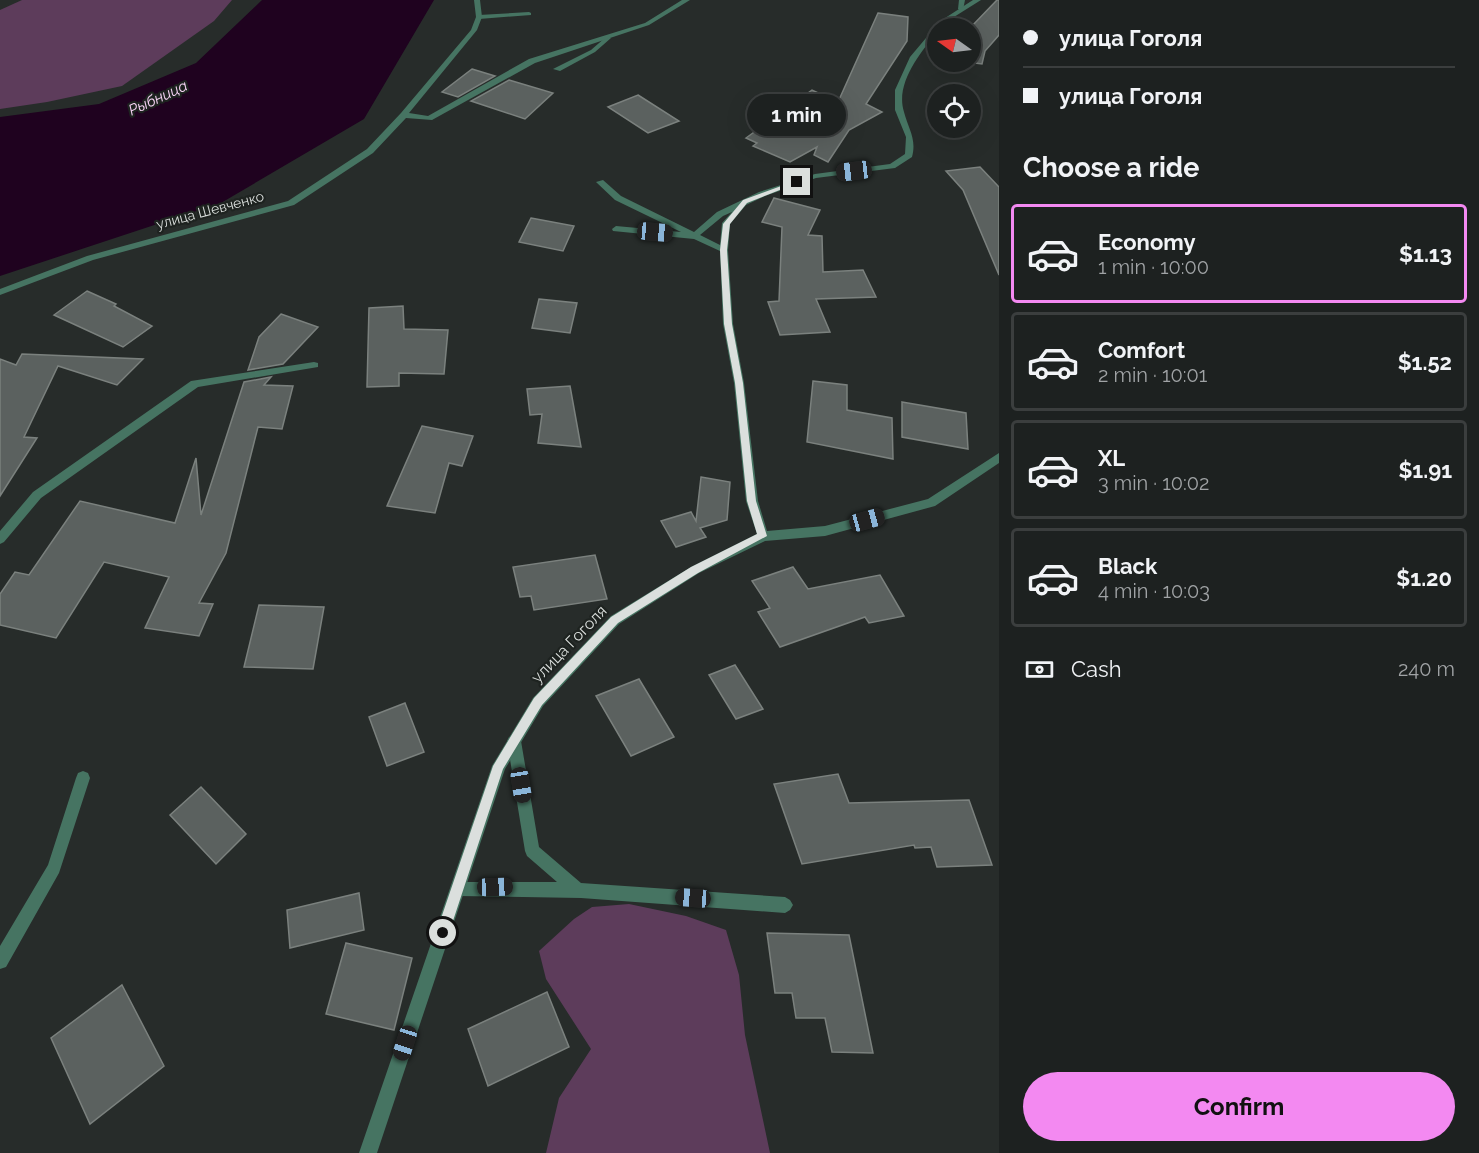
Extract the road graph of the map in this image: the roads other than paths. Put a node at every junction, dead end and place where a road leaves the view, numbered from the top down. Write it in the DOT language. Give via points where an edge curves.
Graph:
graph roads {
  1 [pos="477,0"];
  2 [pos="685,0"];
  3 [pos="978,0"];
  4 [pos="961,5"];
  5 [pos="529,14"];
  6 [pos="479,17"];
  7 [pos="608,38"];
  8 [pos="556,69"];
  9 [pos="405,115"];
  10 [pos="600,182"];
  11 [pos="745,202"];
  12 [pos="616,229"];
  13 [pos="694,236"];
  14 [pos="724,250"];
  15 [pos="0,292"];
  16 [pos="314,365"];
  17 [pos="999,456"];
  18 [pos="763,536"];
  19 [pos="0,539"];
  20 [pos="514,741"];
  21 [pos="82,778"];
  22 [pos="458,889"];
  23 [pos="577,889"];
  24 [pos="785,905"];
  25 [pos="0,961"];
  26 [pos="368,1153"];
  1 -- 6 [label="street"];
  2 -- 7 [label="street" via="647,24"];
  3 -- 4 [label="street"];
  4 -- 11 [label="street" via="914,57 899,90 899,110 910,137 909,155 892,166 815,176"];
  5 -- 6 [label="street"];
  6 -- 9 [label="street, улица Шевченко" via="474,30"];
  7 -- 8 [label="street" via="593,51"];
  7 -- 9 [label="street" via="532,60 429,118"];
  9 -- 15 [label="street, улица Шевченко" via="370,151 291,203 90,258"];
  10 -- 13 [label="street" via="618,198"];
  11 -- 13 [label="street" via="720,214"];
  11 -- 14 [label="street" via="726,224"];
  12 -- 13 [label="street"];
  13 -- 14 [label="street"];
  14 -- 18 [label="street" via="728,324 752,501"];
  16 -- 19 [label="street" via="195,384 37,495"];
  17 -- 18 [label="street, улица Гоголя" via="931,502 825,531"];
  18 -- 20 [label="street, улица Гоголя" via="695,570 615,620 538,702"];
  20 -- 22 [label="street, улица Гоголя" via="499,766"];
  20 -- 23 [label="street" via="532,850"];
  21 -- 25 [label="street" via="54,868"];
  22 -- 23 [label="street"];
  22 -- 26 [label="street, улица Гоголя"];
  23 -- 24 [label="street"];
}
